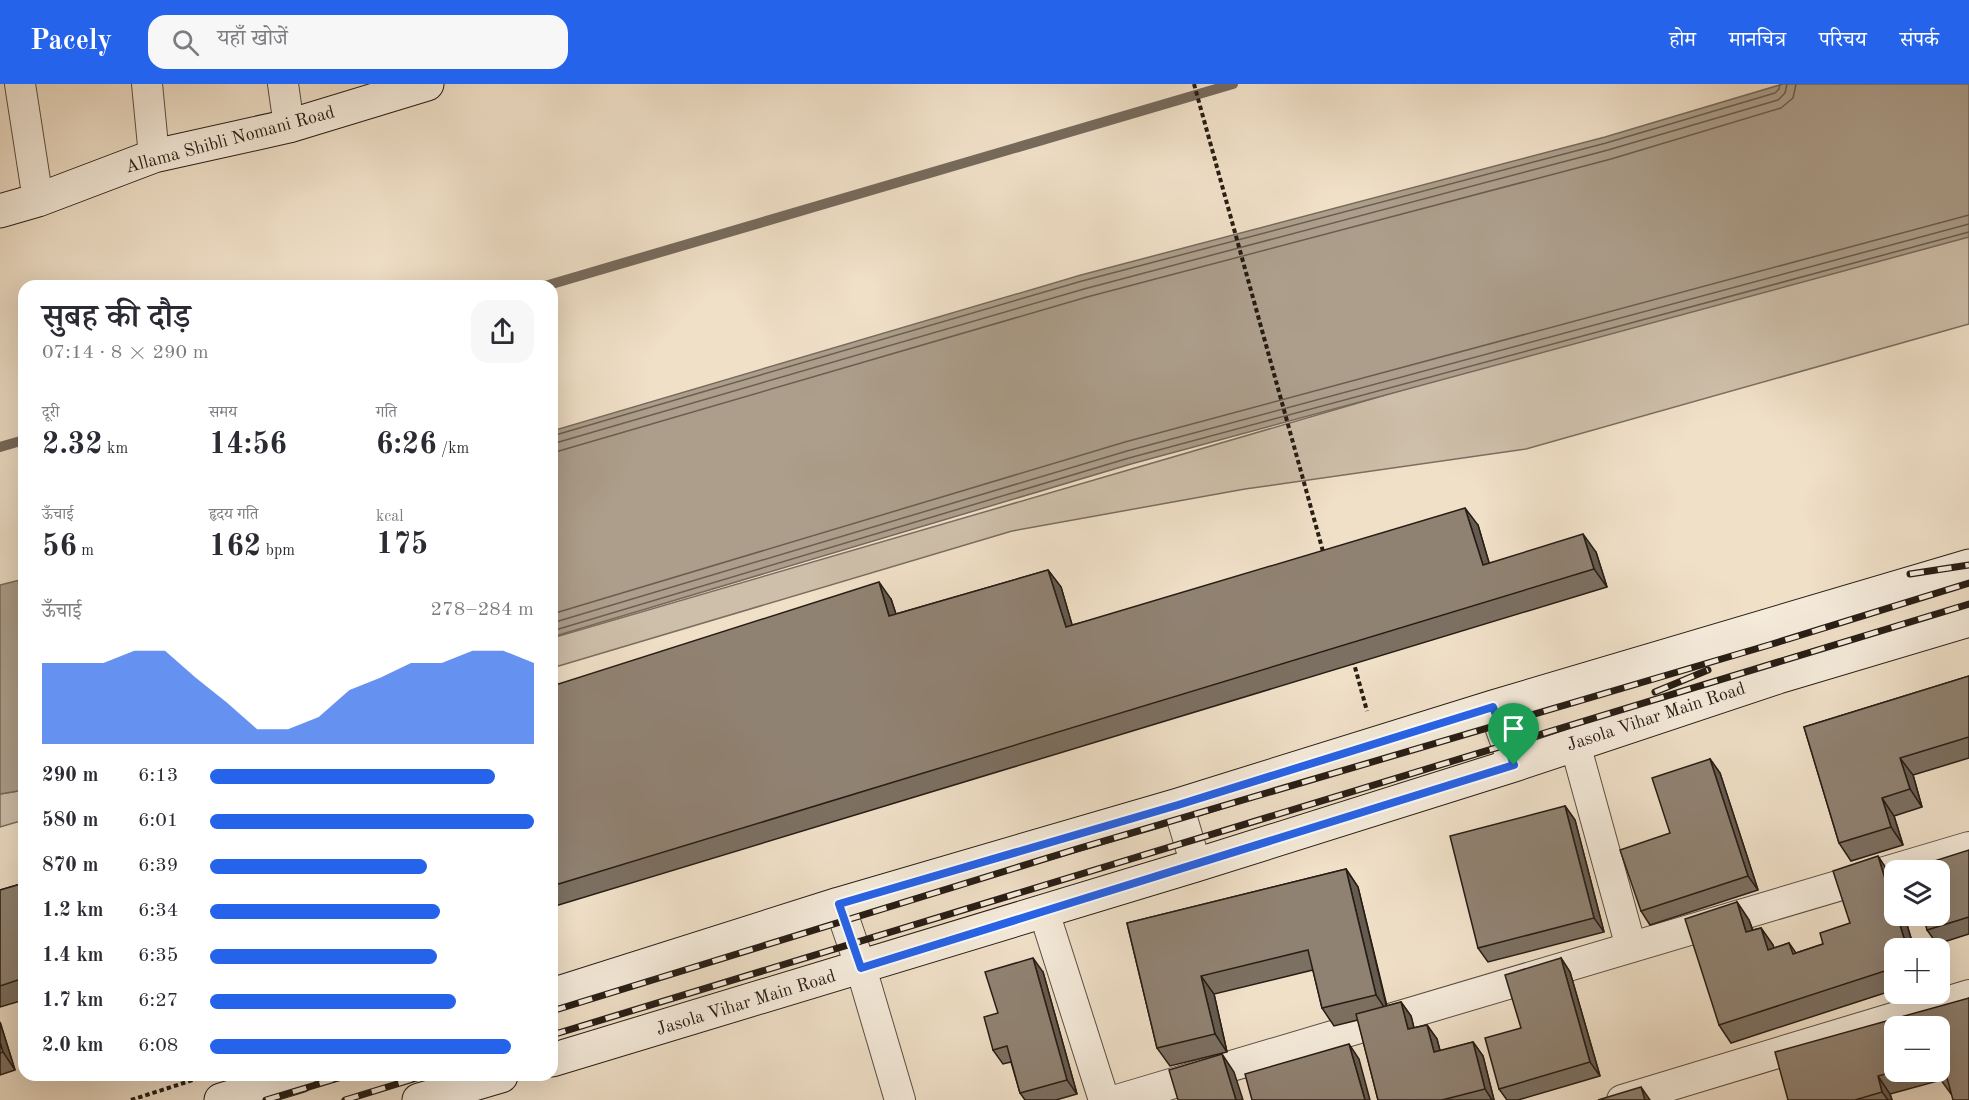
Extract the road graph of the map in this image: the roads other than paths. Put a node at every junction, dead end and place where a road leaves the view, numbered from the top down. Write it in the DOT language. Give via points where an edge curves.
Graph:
graph roads {
  1 [pos="20,84"];
  2 [pos="147,84"];
  3 [pos="283,84"];
  4 [pos="427,84"];
  5 [pos="289,126"];
  6 [pos="154,156"];
  7 [pos="38,200"];
  8 [pos="0,212"];
  9 [pos="1969,566"];
  10 [pos="1969,620"];
  11 [pos="1493,707"];
  12 [pos="1575,744"];
  13 [pos="1514,765"];
  14 [pos="1178,805"];
  15 [pos="1969,847"];
  16 [pos="1196,865"];
  17 [pos="839,904"];
  18 [pos="1044,912"];
  19 [pos="1631,947"];
  20 [pos="861,968"];
  21 [pos="558,993"];
  22 [pos="1969,995"];
  23 [pos="558,1058"];
  24 [pos="484,1081"];
  25 [pos="292,1085"];
  26 [pos="210,1089"];
  27 [pos="419,1100"];
  28 [pos="900,1100"];
  29 [pos="1104,1100"];
  30 [pos="1117,1100"];
  31 [pos="1622,1100"];
  1 -- 7 [label="street"];
  2 -- 6 [label="street"];
  3 -- 5 [label="street"];
  4 -- 5 [label="street, Allama Shibli Nomani Road"];
  5 -- 6 [label="street, Allama Shibli Nomani Road"];
  6 -- 7 [label="street, Allama Shibli Nomani Road"];
  7 -- 8 [label="street, Allama Shibli Nomani Road"];
  9 -- 11 [label="street"];
  10 -- 12 [label="street, Jasola Vihar Main Road"];
  11 -- 13 [label="street"];
  11 -- 14 [label="street"];
  12 -- 13 [label="street, Jasola Vihar Main Road"];
  12 -- 19 [label="street"];
  13 -- 16 [label="street, Jasola Vihar Main Road"];
  14 -- 16 [label="street"];
  14 -- 17 [label="street"];
  15 -- 19 [label="street"];
  16 -- 18 [label="street, Jasola Vihar Main Road"];
  17 -- 20 [label="street"];
  17 -- 21 [label="street"];
  18 -- 20 [label="street, Jasola Vihar Main Road"];
  18 -- 29 [label="street"];
  19 -- 30 [label="street"];
  20 -- 23 [label="street, Jasola Vihar Main Road"];
  20 -- 28 [label="street"];
  22 -- 31 [label="street"];
  24 -- 27 [label="street"];
  25 -- 26 [label="street"];
}
